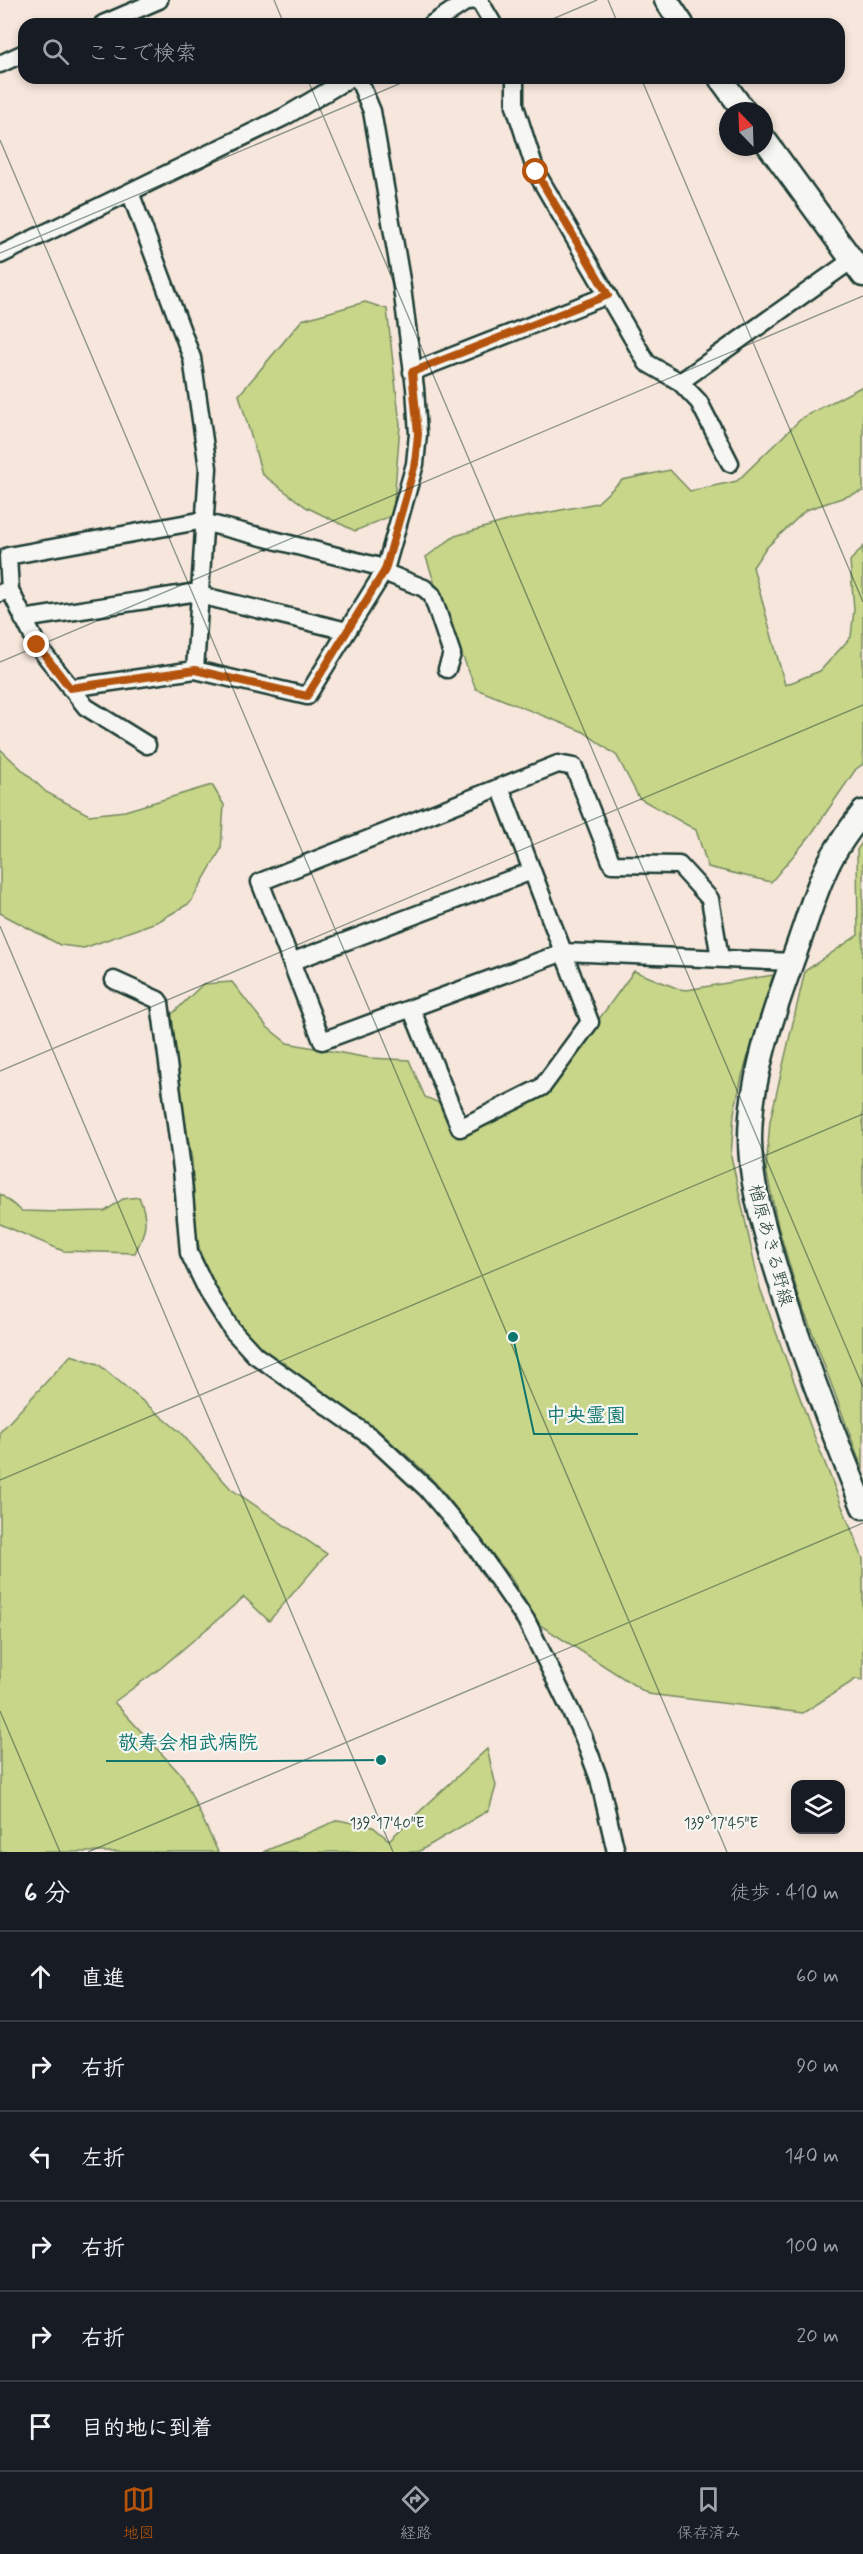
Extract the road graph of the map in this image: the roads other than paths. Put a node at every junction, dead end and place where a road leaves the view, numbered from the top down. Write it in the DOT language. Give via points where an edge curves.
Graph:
graph roads {
  1 [pos="159,0"];
  2 [pos="478,0"];
  3 [pos="666,0"];
  4 [pos="117,18"];
  5 [pos="441,18"];
  6 [pos="488,18"];
  7 [pos="678,18"];
  8 [pos="18,56"];
  9 [pos="0,64"];
  10 [pos="340,84"];
  11 [pos="361,84"];
  12 [pos="515,84"];
  13 [pos="724,84"];
  14 [pos="737,102"];
  15 [pos="773,151"];
  16 [pos="130,192"];
  17 [pos="0,255"];
  18 [pos="858,267"];
  19 [pos="608,295"];
  20 [pos="412,372"];
  21 [pos="680,382"];
  22 [pos="730,463"];
  23 [pos="205,522"];
  24 [pos="385,570"];
  25 [pos="5,591"];
  26 [pos="200,594"];
  27 [pos="23,619"];
  28 [pos="347,632"];
  29 [pos="447,669"];
  30 [pos="195,670"];
  31 [pos="70,688"];
  32 [pos="147,745"];
  33 [pos="500,787"];
  34 [pos="863,812"];
  35 [pos="532,871"];
  36 [pos="564,952"];
  37 [pos="720,958"];
  38 [pos="291,962"];
  39 [pos="792,962"];
  40 [pos="114,980"];
  41 [pos="411,1008"];
  42 [pos="863,1507"];
  43 [pos="616,1852"];
  1 -- 4 [label="street"];
  2 -- 5 [label="street" via="467,1"];
  2 -- 6 [label="street"];
  3 -- 7 [label="main road"];
  8 -- 9 [label="street"];
  10 -- 16 [label="street" via="284,117"];
  11 -- 20 [label="street" via="372,111"];
  12 -- 19 [label="street" via="515,106 536,172"];
  13 -- 14 [label="main road"];
  15 -- 18 [label="main road"];
  16 -- 17 [label="street"];
  16 -- 23 [label="street" via="192,358 208,468"];
  18 -- 21 [label="street"];
  19 -- 20 [label="street"];
  19 -- 21 [label="street" via="647,363"];
  20 -- 24 [label="street" via="418,434 415,464"];
  21 -- 22 [label="street" via="699,402"];
  23 -- 24 [label="street"];
  23 -- 25 [label="street" via="8,555"];
  23 -- 26 [label="street"];
  24 -- 28 [label="street"];
  24 -- 29 [label="street" via="432,595 452,654"];
  25 -- 27 [label="street"];
  26 -- 27 [label="street"];
  26 -- 28 [label="street"];
  26 -- 30 [label="street"];
  27 -- 31 [label="street" via="37,645"];
  28 -- 30 [label="street" via="307,696"];
  30 -- 31 [label="street"];
  31 -- 32 [label="street" via="86,707"];
  33 -- 35 [label="street"];
  33 -- 37 [label="street" via="558,764 574,767 612,864 679,865 710,899"];
  33 -- 38 [label="street" via="260,882"];
  34 -- 39 [label="main road, 楢原あきる野線" via="832,856"];
  35 -- 36 [label="street"];
  35 -- 38 [label="street"];
  36 -- 37 [label="street"];
  36 -- 41 [label="street"];
  36 -- 41 [label="street" via="590,1022 542,1087 460,1128"];
  37 -- 39 [label="street"];
  38 -- 41 [label="street" via="322,1041"];
  39 -- 42 [label="main road, 楢原あきる野線" via="777,1002 754,1098 751,1168 757,1202 796,1335"];
  40 -- 43 [label="street" via="160,1004 189,1253 208,1292 232,1330 255,1355 371,1437 428,1489 474,1545 526,1620 583,1736 599,1779"];
}
